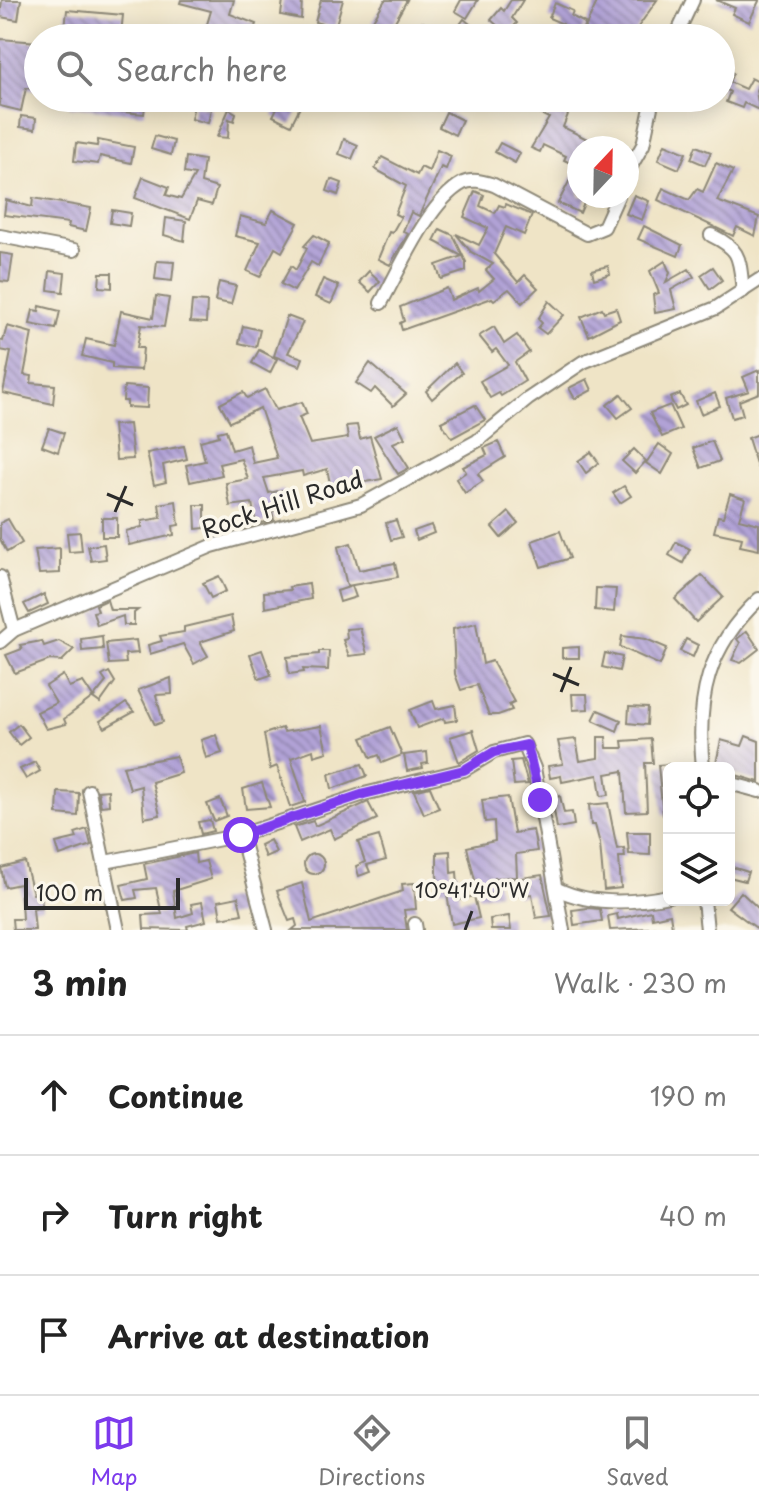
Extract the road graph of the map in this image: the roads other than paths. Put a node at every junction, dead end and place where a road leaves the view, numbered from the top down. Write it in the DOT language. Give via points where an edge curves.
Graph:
graph roads {
  1 [pos="693,0"];
  2 [pos="682,24"];
  3 [pos="650,112"];
  4 [pos="639,152"];
  5 [pos="613,208"];
  6 [pos="711,235"];
  7 [pos="0,236"];
  8 [pos="74,250"];
  9 [pos="759,280"];
  10 [pos="743,291"];
  11 [pos="381,303"];
  12 [pos="0,577"];
  13 [pos="759,599"];
  14 [pos="14,630"];
  15 [pos="0,642"];
  16 [pos="703,762"];
  17 [pos="735,785"];
  18 [pos="89,791"];
  19 [pos="759,791"];
  20 [pos="241,835"];
  21 [pos="105,862"];
  22 [pos="557,889"];
  23 [pos="663,897"];
  24 [pos="705,906"];
  25 [pos="118,930"];
  26 [pos="266,930"];
  27 [pos="563,930"];
  28 [pos="707,930"];
  1 -- 2 [label="street"];
  3 -- 4 [label="street"];
  5 -- 11 [label="street" via="604,227 587,234 494,185 480,180 462,183 433,213"];
  6 -- 10 [label="street" via="738,254"];
  7 -- 8 [label="street"];
  9 -- 10 [label="street, Rock Hill Road"];
  10 -- 14 [label="street, Rock Hill Road" via="716,308 583,362 477,441 361,505 212,546"];
  12 -- 14 [label="street"];
  13 -- 16 [label="street" via="724,638 710,668 700,714"];
  14 -- 15 [label="street, Rock Hill Road"];
  17 -- 19 [label="street"];
  18 -- 21 [label="street"];
  20 -- 21 [label="street"];
  20 -- 22 [label="street" via="364,794 464,770 494,752 524,744 531,756"];
  20 -- 26 [label="street"];
  21 -- 25 [label="street"];
  22 -- 23 [label="street" via="611,901"];
  22 -- 27 [label="street"];
  24 -- 28 [label="street"];
}
